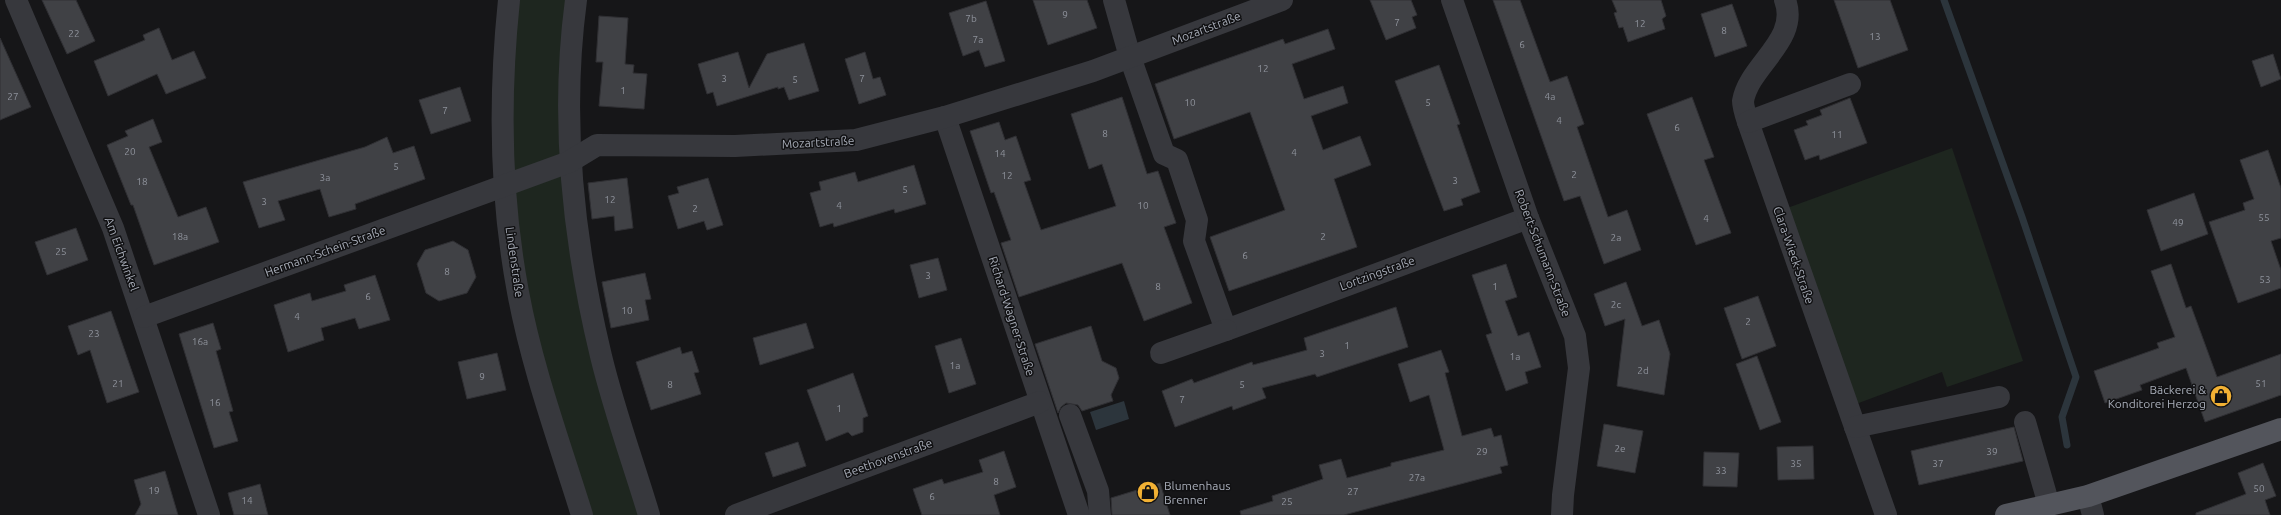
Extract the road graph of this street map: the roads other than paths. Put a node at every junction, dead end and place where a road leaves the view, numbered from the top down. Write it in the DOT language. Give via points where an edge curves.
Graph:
graph roads {
  1 [pos="16,0"];
  2 [pos="508,0"];
  3 [pos="576,0"];
  4 [pos="1114,0"];
  5 [pos="1282,0"];
  6 [pos="1452,0"];
  7 [pos="1786,0"];
  8 [pos="1130,57"];
  9 [pos="1850,84"];
  10 [pos="946,117"];
  11 [pos="1748,122"];
  12 [pos="569,162"];
  13 [pos="505,185"];
  14 [pos="1528,218"];
  15 [pos="144,317"];
  16 [pos="1226,330"];
  17 [pos="1161,353"];
  18 [pos="1999,397"];
  19 [pos="1040,402"];
  20 [pos="1070,415"];
  21 [pos="2025,422"];
  22 [pos="1855,428"];
  23 [pos="2281,429"];
  24 [pos="2049,505"];
  25 [pos="2090,505"];
  26 [pos="210,515"];
  27 [pos="582,515"];
  28 [pos="649,515"];
  29 [pos="736,515"];
  30 [pos="1079,515"];
  31 [pos="1100,515"];
  32 [pos="1562,515"];
  33 [pos="1886,515"];
  34 [pos="2006,515"];
  1 -- 15 [label="street, Am Eichwinkel" via="113,228"];
  2 -- 13 [label="street, Lindenstraße" via="502,61"];
  3 -- 12 [label="street" via="572,29"];
  4 -- 8 [label="street"];
  5 -- 8 [label="street, Mozartstraße"];
  6 -- 14 [label="street, Robert-Schumann-Straße"];
  7 -- 11 [label="street, Clara-Wieck-Straße" via="1786,31 1750,82 1743,102"];
  8 -- 10 [label="street, Mozartstraße"];
  8 -- 16 [label="street" via="1164,154 1177,160 1197,220 1194,242"];
  9 -- 11 [label="street"];
  10 -- 12 [label="street, Mozartstraße" via="856,140 735,146 597,145"];
  10 -- 19 [label="street, Richard-Wagner-Straße"];
  11 -- 22 [label="street, Clara-Wieck-Straße"];
  12 -- 13 [label="street, Mozartstraße"];
  12 -- 28 [label="street" via="582,270 601,357"];
  13 -- 15 [label="street, Hermann-Schein-Straße"];
  13 -- 27 [label="street, Lindenstraße" via="518,291 536,372"];
  14 -- 16 [label="street, Lortzingstraße"];
  14 -- 32 [label="street, Robert-Schumann-Straße" via="1575,336 1578,352 1579,368 1564,480"];
  15 -- 26 [label="street, Am Eichwinkel"];
  16 -- 17 [label="street, Lortzingstraße"];
  18 -- 22 [label="street"];
  19 -- 29 [label="street, Beethovenstraße"];
  19 -- 30 [label="street, Richard-Wagner-Straße"];
  20 -- 31 [label="street" via="1098,491"];
  21 -- 24 [label="street"];
  22 -- 33 [label="street, Clara-Wieck-Straße"];
  23 -- 25 [label="main road"];
  24 -- 25 [label="main road"];
  24 -- 34 [label="main road"];
}
